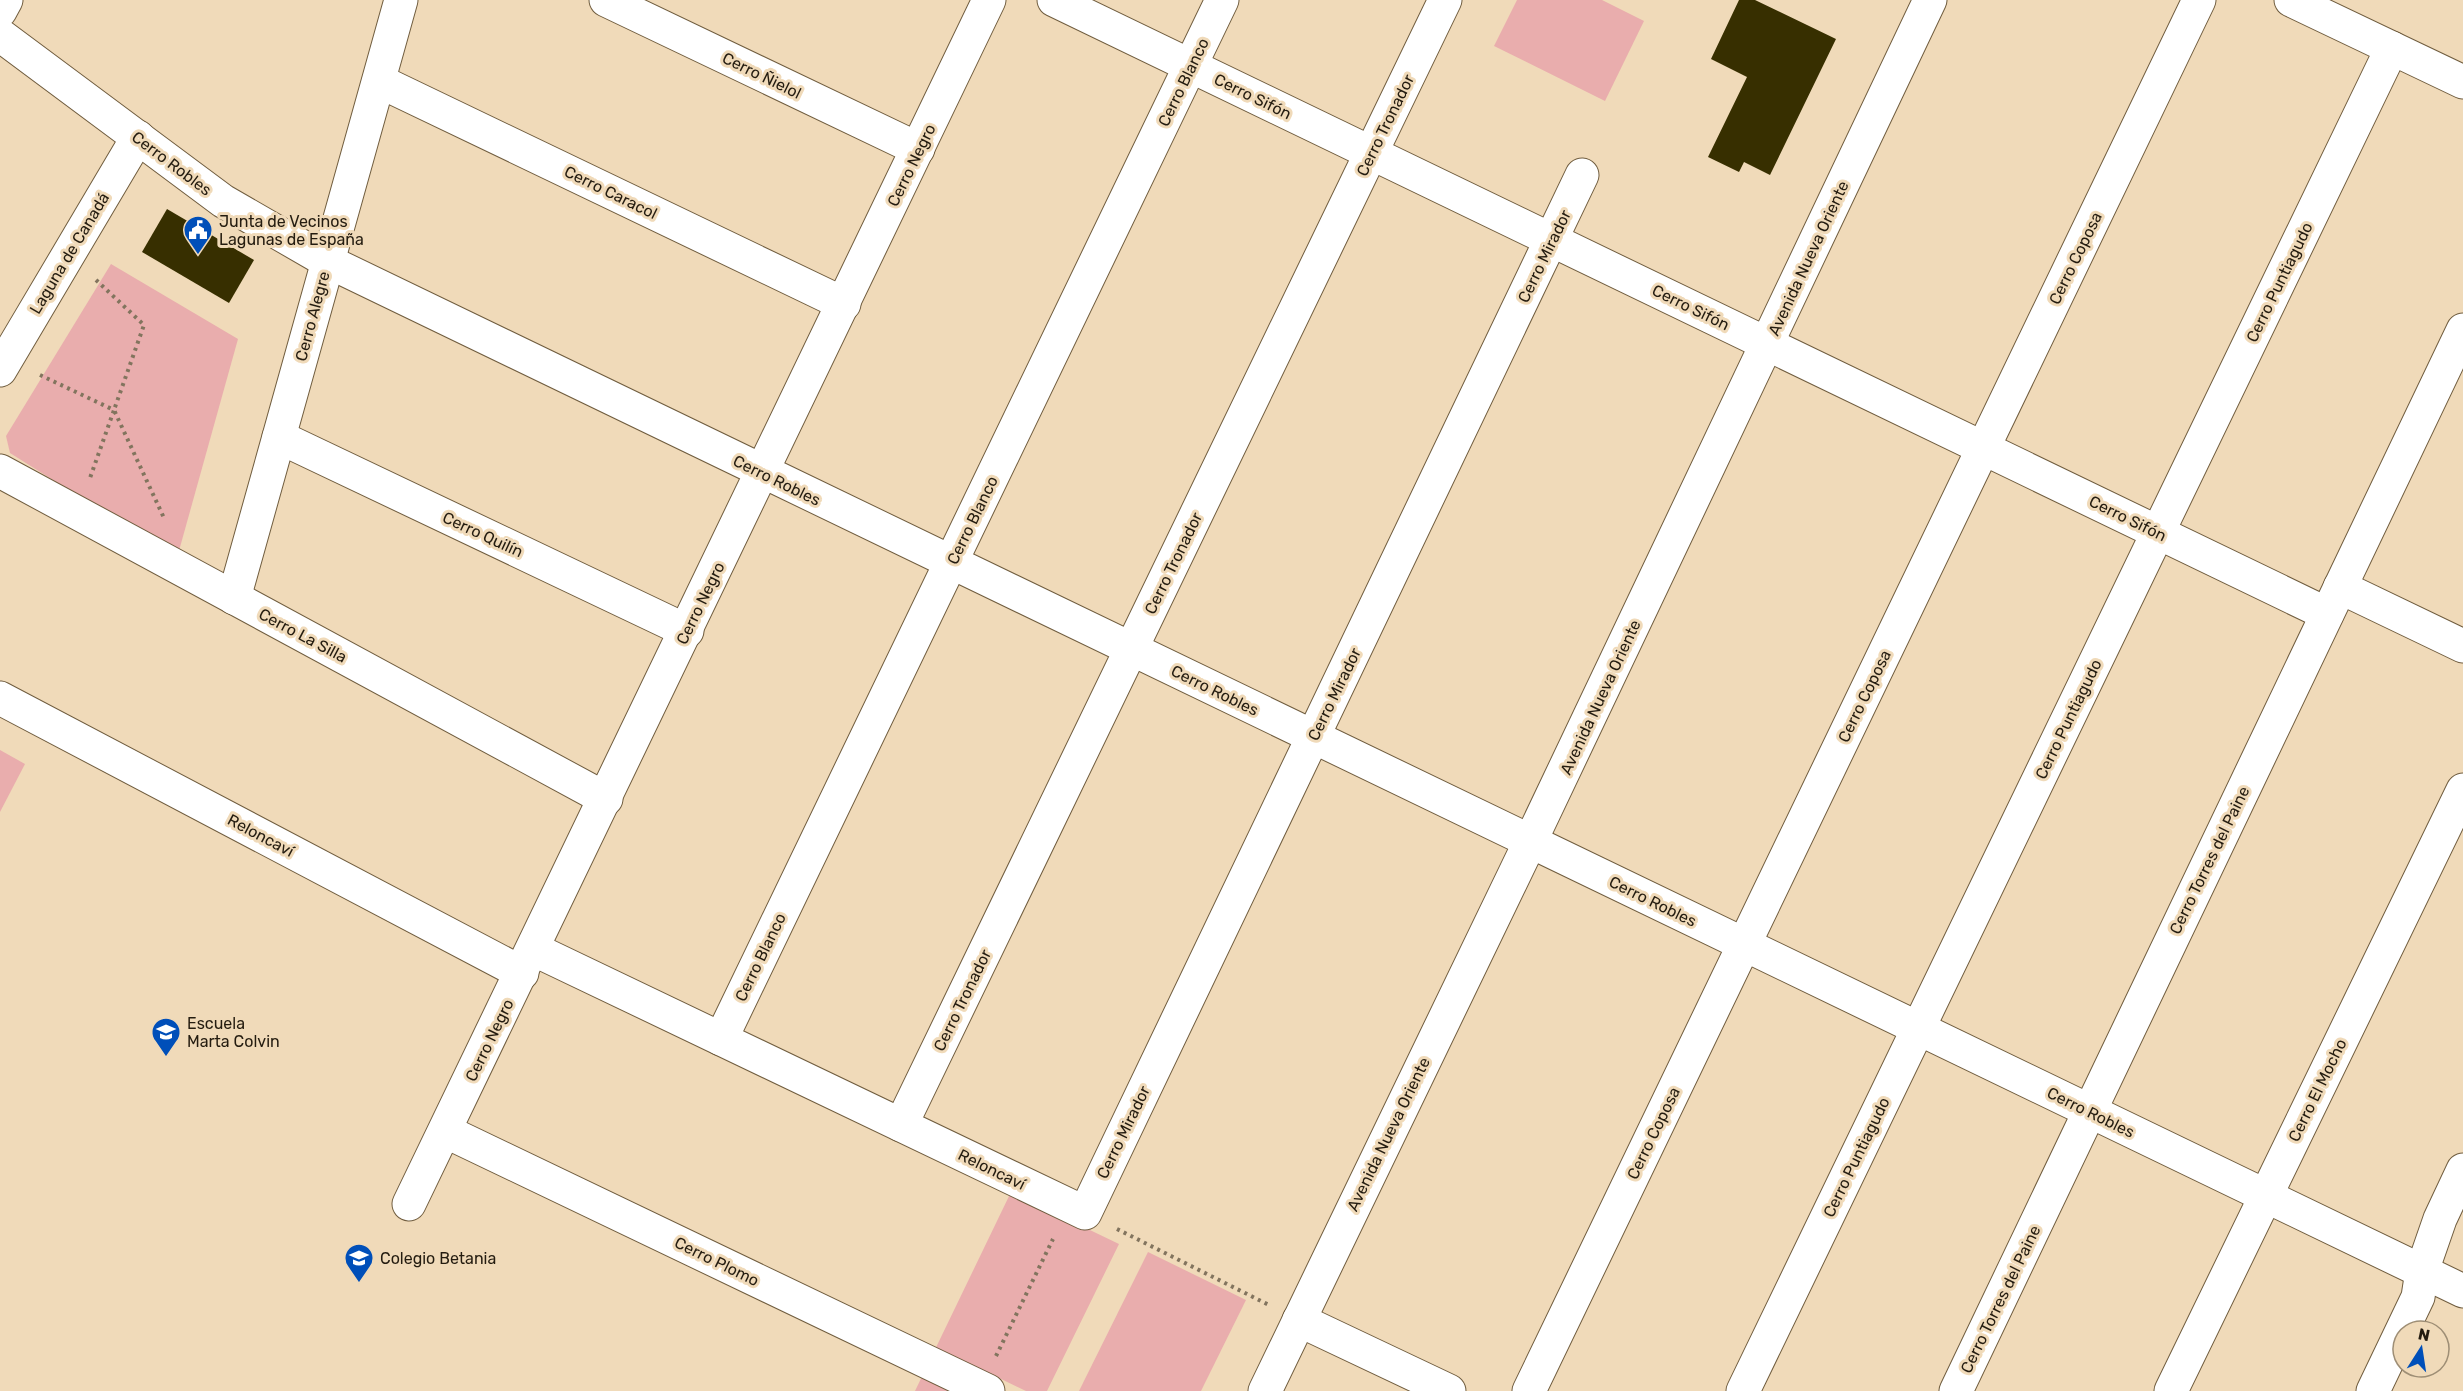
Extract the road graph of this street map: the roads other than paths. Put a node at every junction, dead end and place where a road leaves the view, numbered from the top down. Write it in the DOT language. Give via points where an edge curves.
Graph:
graph roads {
  1 [pos="6,0"];
  2 [pos="401,0"];
  3 [pos="606,0"];
  4 [pos="989,0"];
  5 [pos="1054,0"];
  6 [pos="1222,0"];
  7 [pos="1445,0"];
  8 [pos="1930,0"];
  9 [pos="2199,0"];
  10 [pos="2291,0"];
  11 [pos="0,11"];
  12 [pos="0,35"];
  13 [pos="2392,48"];
  14 [pos="1191,66"];
  15 [pos="379,81"];
  16 [pos="2463,82"];
  17 [pos="138,137"];
  18 [pos="918,149"];
  19 [pos="1371,153"];
  20 [pos="1582,175"];
  21 [pos="1552,240"];
  22 [pos="327,261"];
  23 [pos="844,304"];
  24 [pos="2463,330"];
  25 [pos="1767,344"];
  26 [pos="3,364"];
  27 [pos="279,437"];
  28 [pos="1984,448"];
  29 [pos="0,471"];
  30 [pos="763,473"];
  31 [pos="2158,533"];
  32 [pos="951,563"];
  33 [pos="234,598"];
  34 [pos="2333,601"];
  35 [pos="687,631"];
  36 [pos="2463,646"];
  37 [pos="1131,650"];
  38 [pos="0,698"];
  39 [pos="1313,738"];
  40 [pos="2463,790"];
  41 [pos="606,799"];
  42 [pos="1530,842"];
  43 [pos="1744,945"];
  44 [pos="527,961"];
  45 [pos="1918,1029"];
  46 [pos="721,1039"];
  47 [pos="2089,1111"];
  48 [pos="901,1125"];
  49 [pos="445,1131"];
  50 [pos="2463,1170"];
  51 [pos="2266,1196"];
  52 [pos="409,1204"];
  53 [pos="1077,1209"];
  54 [pos="2422,1271"];
  55 [pos="2463,1291"];
  56 [pos="1299,1320"];
  57 [pos="985,1389"];
  58 [pos="1265,1391"];
  59 [pos="1449,1391"];
  60 [pos="1529,1391"];
  61 [pos="1743,1391"];
  62 [pos="1956,1391"];
  63 [pos="2171,1391"];
  64 [pos="2373,1391"];
  1 -- 11 [label="street"];
  2 -- 15 [label="street, Cerro Alegre"];
  3 -- 18 [label="street, Cerro Ñielol"];
  4 -- 18 [label="street, Cerro Negro"];
  5 -- 14 [label="street, Cerro Sifón"];
  6 -- 14 [label="street, Cerro Blanco"];
  7 -- 19 [label="street, Cerro Tronador"];
  8 -- 25 [label="street, Avenida Nueva Oriente"];
  9 -- 28 [label="street, Cerro Coposa"];
  10 -- 13 [label="street"];
  12 -- 17 [label="street, Cerro Robles"];
  13 -- 16 [label="street"];
  13 -- 31 [label="street, Cerro Puntiagudo"];
  14 -- 19 [label="street, Cerro Sifón"];
  14 -- 32 [label="street, Cerro Blanco"];
  15 -- 22 [label="street, Cerro Alegre"];
  15 -- 23 [label="street, Cerro Caracol"];
  17 -- 22 [label="street, Cerro Robles" via="223,201"];
  17 -- 26 [label="street, Laguna de Canadá"];
  18 -- 23 [label="street, Cerro Negro"];
  19 -- 21 [label="street, Cerro Sifón"];
  19 -- 37 [label="street, Cerro Tronador"];
  20 -- 21 [label="street, Cerro Mirador"];
  21 -- 25 [label="street, Cerro Sifón"];
  21 -- 39 [label="street, Cerro Mirador"];
  22 -- 27 [label="street, Cerro Alegre"];
  22 -- 30 [label="street, Cerro Robles"];
  23 -- 30 [label="street, Cerro Negro"];
  24 -- 34 [label="street, Cerro Torres del Paine"];
  25 -- 28 [label="street, Cerro Sifón"];
  25 -- 42 [label="street, Avenida Nueva Oriente"];
  27 -- 33 [label="street, Cerro Alegre"];
  27 -- 35 [label="street, Cerro Quilín"];
  28 -- 31 [label="street, Cerro Sifón"];
  28 -- 43 [label="street, Cerro Coposa"];
  29 -- 33 [label="street, Cerro La Silla"];
  30 -- 32 [label="street, Cerro Robles"];
  30 -- 35 [label="street, Cerro Negro"];
  31 -- 34 [label="street, Cerro Sifón"];
  31 -- 45 [label="street, Cerro Puntiagudo"];
  32 -- 37 [label="street, Cerro Robles"];
  32 -- 46 [label="street, Cerro Blanco"];
  33 -- 41 [label="street, Cerro La Silla"];
  34 -- 36 [label="street, Cerro Sifón"];
  34 -- 47 [label="street, Cerro Torres del Paine"];
  35 -- 41 [label="street, Cerro Negro"];
  37 -- 39 [label="street, Cerro Robles"];
  37 -- 48 [label="street, Cerro Tronador"];
  38 -- 44 [label="street, Reloncaví"];
  39 -- 42 [label="street, Cerro Robles"];
  39 -- 53 [label="street, Cerro Mirador"];
  40 -- 51 [label="street, Cerro El Mocho"];
  41 -- 44 [label="street, Cerro Negro"];
  42 -- 43 [label="street, Cerro Robles"];
  42 -- 56 [label="street, Avenida Nueva Oriente"];
  43 -- 45 [label="street, Cerro Robles"];
  43 -- 60 [label="street, Cerro Coposa"];
  44 -- 46 [label="street, Reloncaví"];
  44 -- 49 [label="street, Cerro Negro"];
  45 -- 47 [label="street, Cerro Robles"];
  45 -- 61 [label="street, Cerro Puntiagudo"];
  46 -- 48 [label="street, Reloncaví"];
  47 -- 51 [label="street, Cerro Robles"];
  47 -- 62 [label="street, Cerro Torres del Paine"];
  48 -- 53 [label="street, Reloncaví"];
  49 -- 52 [label="street, Cerro Negro"];
  49 -- 57 [label="street, Cerro Plomo"];
  50 -- 54 [label="street"];
  51 -- 54 [label="street, Cerro Robles"];
  51 -- 63 [label="street, Cerro El Mocho"];
  54 -- 55 [label="street, Cerro Robles"];
  54 -- 64 [label="street" via="2418,1297"];
  56 -- 58 [label="street, Avenida Nueva Oriente"];
  56 -- 59 [label="street"];
}
